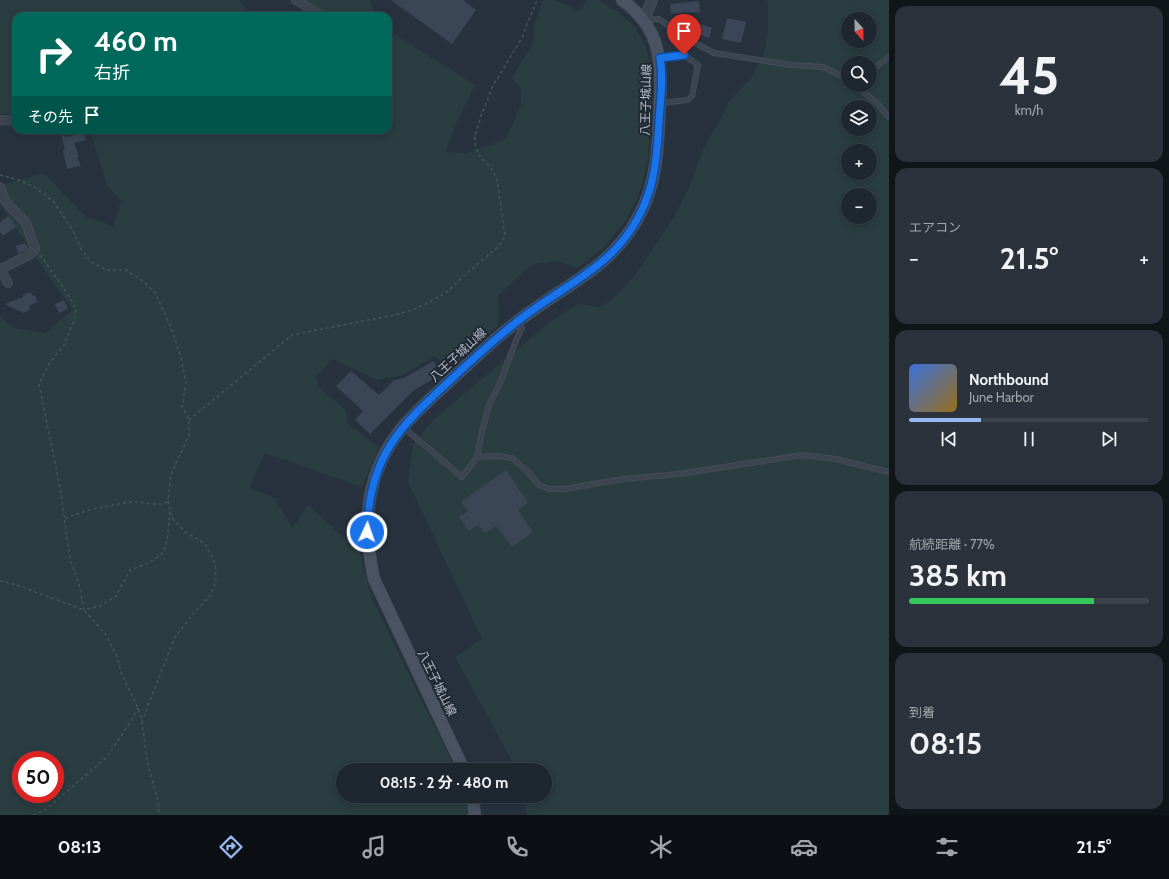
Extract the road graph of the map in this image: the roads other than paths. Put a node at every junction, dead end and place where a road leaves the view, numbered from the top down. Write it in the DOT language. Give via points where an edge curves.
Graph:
graph roads {
  1 [pos="296,0"];
  2 [pos="622,0"];
  3 [pos="652,0"];
  4 [pos="316,12"];
  5 [pos="644,20"];
  6 [pos="889,57"];
  7 [pos="660,58"];
  8 [pos="877,66"];
  9 [pos="841,75"];
  10 [pos="864,92"];
  11 [pos="660,103"];
  12 [pos="889,117"];
  13 [pos="0,120"];
  14 [pos="12,121"];
  15 [pos="0,187"];
  16 [pos="0,268"];
  17 [pos="8,282"];
  18 [pos="518,321"];
  19 [pos="403,426"];
  20 [pos="477,457"];
  21 [pos="889,472"];
  22 [pos="461,763"];
  23 [pos="473,803"];
  24 [pos="475,815"];
  1 -- 4 [label="street"];
  2 -- 5 [label="main road, 八王子城山線"];
  3 -- 5 [label="street"];
  5 -- 7 [label="main road, 八王子城山線" via="656,43"];
  5 -- 9 [label="lane" via="659,19 714,53 791,65 823,67"];
  6 -- 8 [label="lane"];
  7 -- 11 [label="main road, 八王子城山線"];
  7 -- 11 [label="lane" via="684,55 698,65 692,96 688,100"];
  10 -- 12 [label="lane"];
  11 -- 18 [label="main road, 八王子城山線" via="654,173 645,203 629,232 603,262"];
  13 -- 14 [label="street"];
  15 -- 16 [label="street" via="5,200 26,223 35,249 31,254"];
  16 -- 17 [label="street"];
  18 -- 19 [label="main road, 八王子城山線" via="489,344"];
  18 -- 20 [label="lane" via="522,328 490,405"];
  19 -- 20 [label="lane" via="462,477"];
  19 -- 22 [label="main road, 八王子城山線" via="378,468 372,489 367,516 371,566 379,592"];
  20 -- 21 [label="lane" via="512,458 539,485 549,489 686,473 802,455 836,459"];
  23 -- 24 [label="main road"];
}
